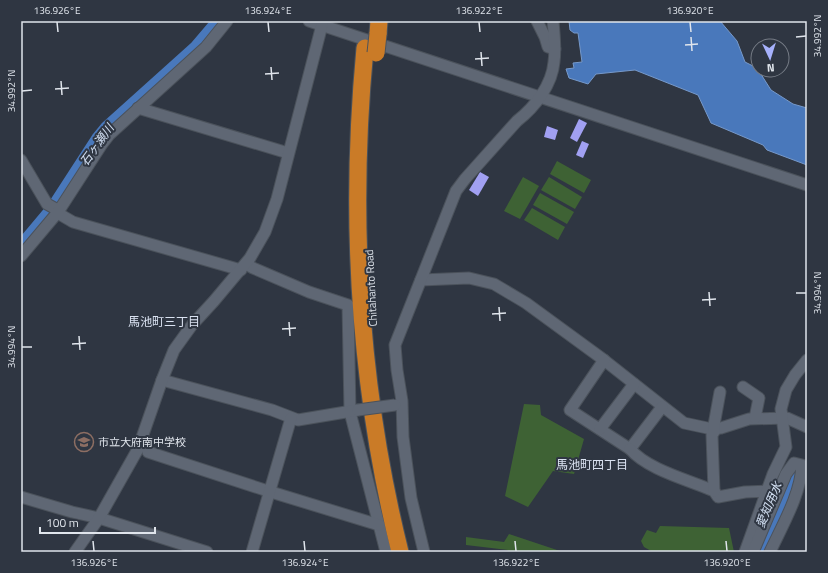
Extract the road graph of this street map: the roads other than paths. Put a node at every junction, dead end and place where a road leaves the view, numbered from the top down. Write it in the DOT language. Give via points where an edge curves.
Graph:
graph roads {
  1 [pos="227,21"];
  2 [pos="309,21"];
  3 [pos="537,21"];
  4 [pos="553,21"];
  5 [pos="322,25"];
  6 [pos="372,35"];
  7 [pos="555,49"];
  8 [pos="540,96"];
  9 [pos="138,108"];
  10 [pos="288,153"];
  11 [pos="21,160"];
  12 [pos="807,184"];
  13 [pos="54,209"];
  14 [pos="21,256"];
  15 [pos="243,267"];
  16 [pos="422,280"];
  17 [pos="604,360"];
  18 [pos="807,360"];
  19 [pos="162,380"];
  20 [pos="634,384"];
  21 [pos="743,387"];
  22 [pos="720,392"];
  23 [pos="398,403"];
  24 [pos="662,406"];
  25 [pos="354,411"];
  26 [pos="291,418"];
  27 [pos="755,418"];
  28 [pos="782,418"];
  29 [pos="807,427"];
  30 [pos="714,428"];
  31 [pos="600,429"];
  32 [pos="630,448"];
  33 [pos="148,452"];
  34 [pos="714,491"];
  35 [pos="767,491"];
  36 [pos="270,492"];
  37 [pos="21,497"];
  38 [pos="99,518"];
  39 [pos="379,525"];
  40 [pos="75,552"];
  41 [pos="207,552"];
  42 [pos="252,552"];
  43 [pos="386,552"];
  44 [pos="400,552"];
  45 [pos="412,552"];
  46 [pos="424,552"];
  47 [pos="745,552"];
  48 [pos="753,552"];
  49 [pos="770,552"];
  1 -- 9 [label="street" via="206,47"];
  2 -- 5 [label="street"];
  3 -- 7 [label="street" via="548,47"];
  4 -- 7 [label="street"];
  5 -- 8 [label="street"];
  5 -- 10 [label="street"];
  6 -- 44 [label="highway, Chitahanto Road" via="361,103 358,175 357,236 361,310 373,420"];
  6 -- 45 [label="highway, Chitahanto Road" via="372,105 368,174 371,310 384,417"];
  7 -- 8 [label="street" via="550,79"];
  8 -- 12 [label="street"];
  8 -- 16 [label="street" via="456,191"];
  9 -- 10 [label="street"];
  9 -- 13 [label="street" via="102,144"];
  10 -- 15 [label="street" via="268,226"];
  11 -- 13 [label="street" via="47,204"];
  13 -- 14 [label="street"];
  13 -- 15 [label="street" via="73,222"];
  15 -- 19 [label="street" via="183,337 174,350"];
  15 -- 25 [label="street" via="253,268 308,292 348,305"];
  16 -- 17 [label="street" via="468,278 494,284 526,303"];
  16 -- 23 [label="street" via="395,345"];
  17 -- 20 [label="street"];
  17 -- 31 [label="street" via="570,410"];
  18 -- 28 [label="street" via="786,390 781,409"];
  19 -- 26 [label="street" via="272,410"];
  19 -- 38 [label="street" via="138,449"];
  20 -- 24 [label="street"];
  20 -- 31 [label="street"];
  21 -- 27 [label="street" via="759,398"];
  22 -- 30 [label="street"];
  23 -- 25 [label="street, bridge"];
  23 -- 46 [label="street" via="411,498"];
  24 -- 30 [label="street" via="684,423"];
  24 -- 32 [label="street"];
  25 -- 26 [label="street" via="298,420"];
  25 -- 39 [label="street"];
  26 -- 36 [label="street"];
  27 -- 28 [label="street"];
  27 -- 30 [label="street"];
  28 -- 29 [label="street"];
  28 -- 35 [label="street" via="786,447"];
  30 -- 34 [label="street"];
  31 -- 32 [label="street"];
  32 -- 34 [label="street" via="651,465"];
  33 -- 36 [label="street"];
  34 -- 35 [label="street" via="718,497"];
  35 -- 47 [label="street"];
  36 -- 39 [label="street"];
  36 -- 42 [label="street"];
  37 -- 38 [label="street"];
  38 -- 40 [label="street"];
  38 -- 41 [label="street"];
  39 -- 43 [label="street"];
  48 -- 49 [label="street" via="786,474 794,463 802,466 802,476"];
}
